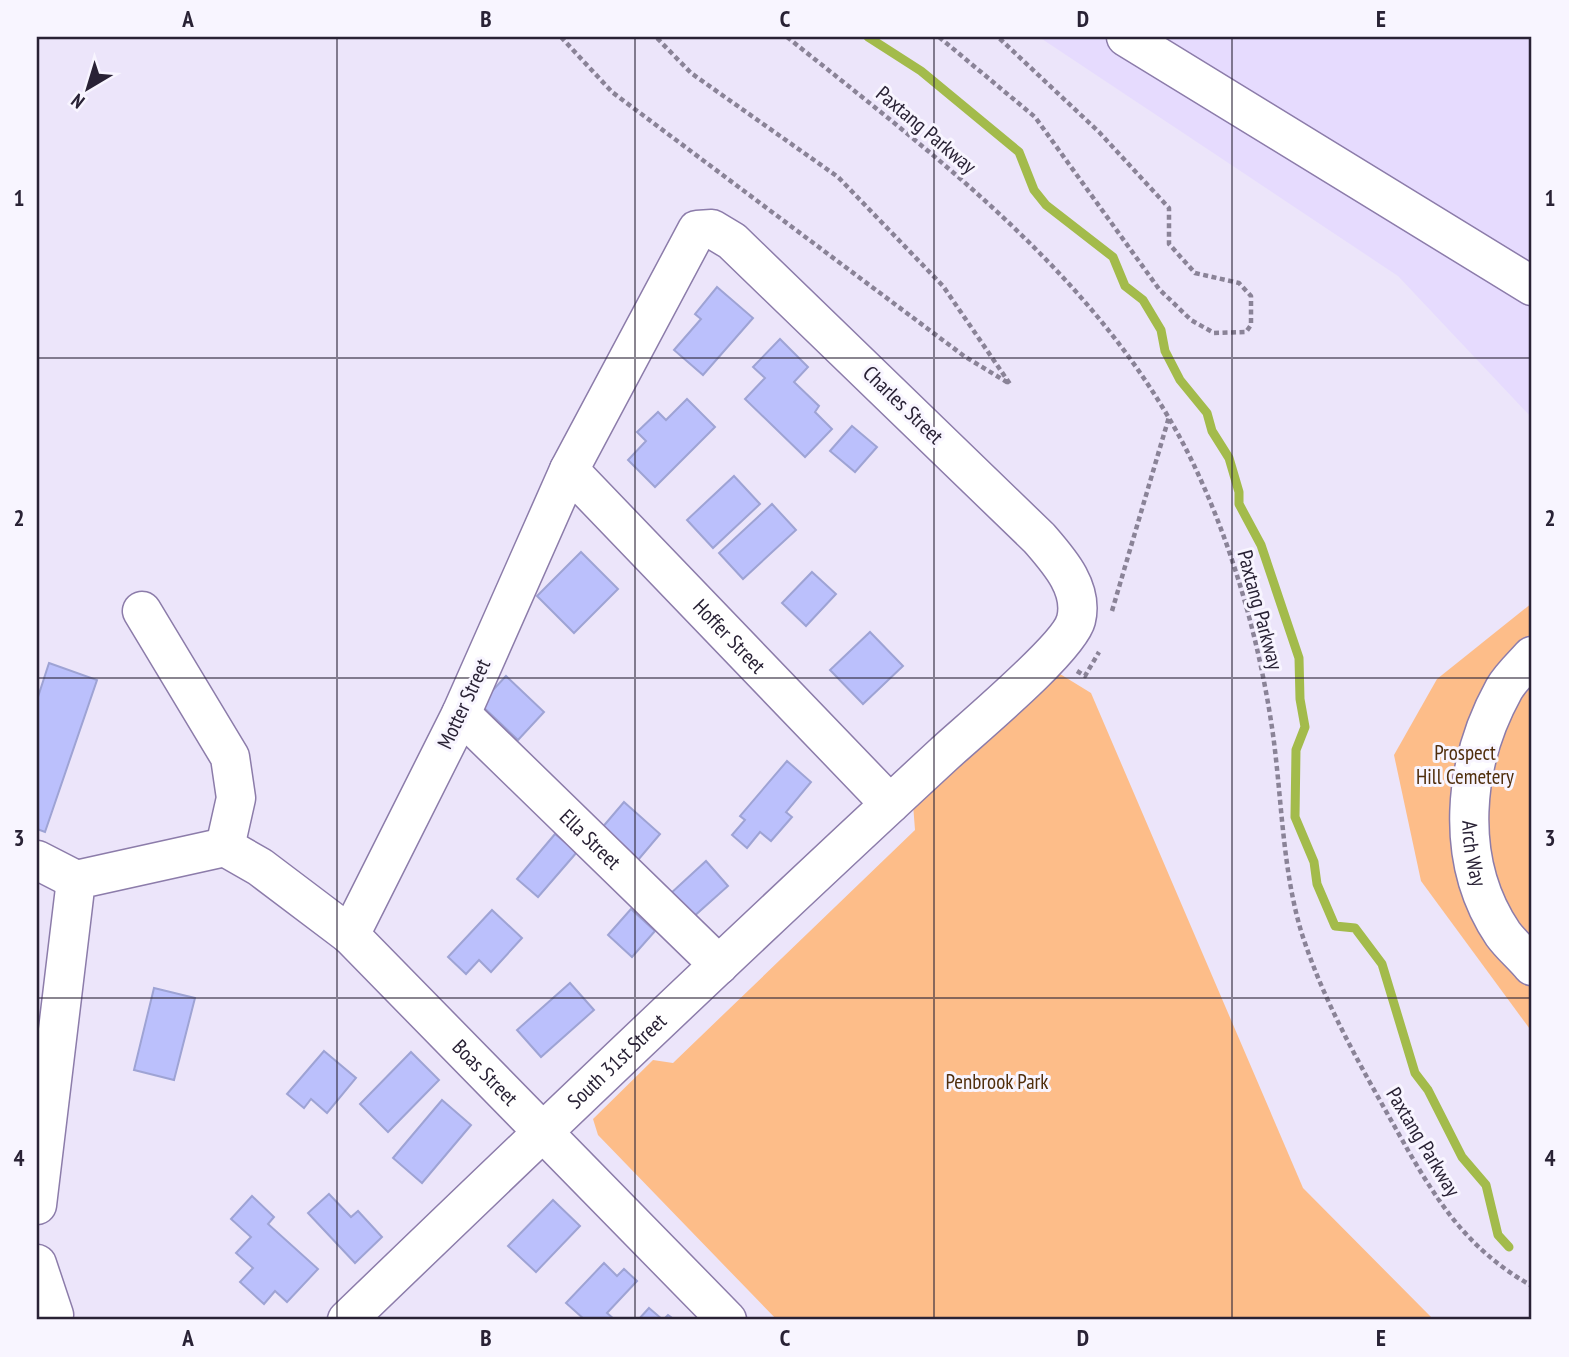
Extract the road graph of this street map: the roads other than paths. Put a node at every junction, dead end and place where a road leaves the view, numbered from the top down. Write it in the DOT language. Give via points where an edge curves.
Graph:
graph roads {
  1 [pos="1126,37"];
  2 [pos="1520,279"];
  3 [pos="1532,314"];
  4 [pos="569,470"];
  5 [pos="142,611"];
  6 [pos="1532,656"];
  7 [pos="461,714"];
  8 [pos="890,804"];
  9 [pos="225,847"];
  10 [pos="37,860"];
  11 [pos="76,880"];
  12 [pos="350,935"];
  13 [pos="719,965"];
  14 [pos="1532,966"];
  15 [pos="50,972"];
  16 [pos="542,1132"];
  17 [pos="37,1205"];
  18 [pos="37,1264"];
  19 [pos="37,1271"];
  20 [pos="371,1312"];
  21 [pos="52,1320"];
  22 [pos="727,1320"];
  1 -- 2 [label="street"];
  2 -- 3 [label="street"];
  4 -- 7 [label="street, Motter Street"];
  4 -- 8 [label="street, Hoffer Street"];
  4 -- 8 [label="street, Charles Street" via="692,237 697,230 712,229 732,241 817,321 1039,538 1064,567 1077,598 1076,621 1052,656"];
  5 -- 9 [label="street" via="230,757 236,797"];
  6 -- 14 [label="street, Arch Way" via="1505,687 1479,743 1467,799 1482,891 1503,934"];
  7 -- 12 [label="street, Motter Street"];
  7 -- 13 [label="street, Ella Street"];
  8 -- 13 [label="street, South 31st Street"];
  9 -- 11 [label="street"];
  9 -- 12 [label="street, Boas Street" via="260,867"];
  10 -- 11 [label="street"];
  11 -- 15 [label="street"];
  12 -- 16 [label="street, Boas Street"];
  13 -- 16 [label="street, South 31st Street"];
  15 -- 17 [label="street"];
  16 -- 20 [label="street, South 31st Street"];
  16 -- 22 [label="street, Boas Street"];
  18 -- 19 [label="street"];
  19 -- 21 [label="street"];
}
